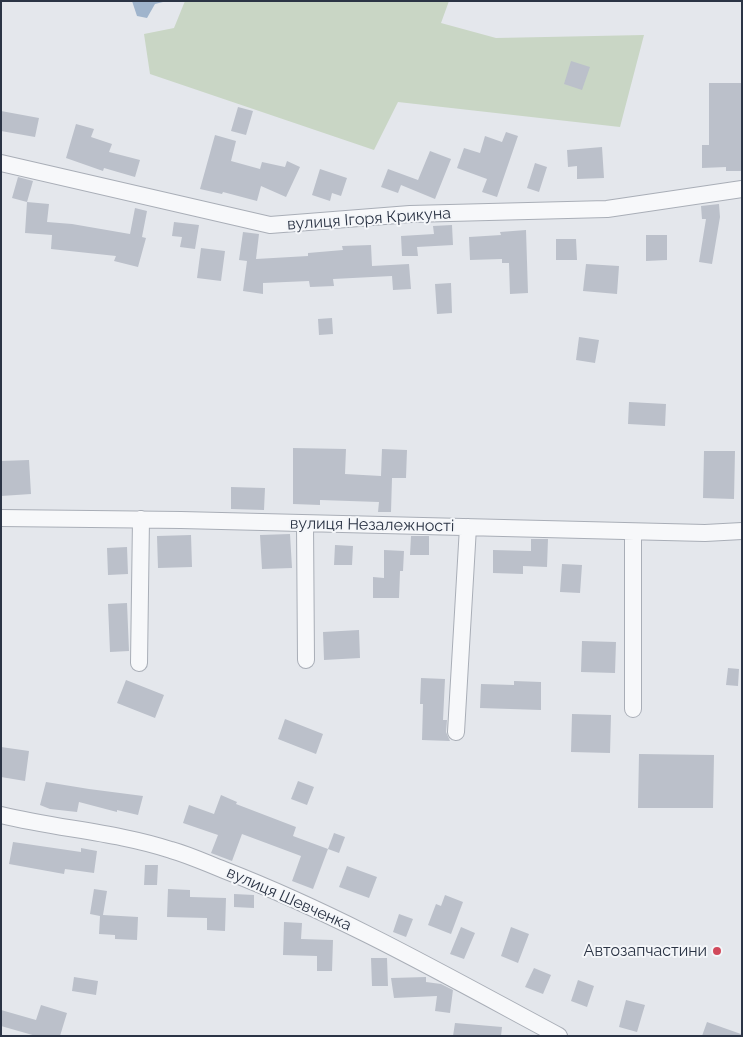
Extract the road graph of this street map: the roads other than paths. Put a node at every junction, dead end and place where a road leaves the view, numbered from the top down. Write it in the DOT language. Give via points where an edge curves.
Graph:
graph roads {
  1 [pos="1,163"];
  2 [pos="742,189"];
  3 [pos="1,518"];
  4 [pos="141,520"];
  5 [pos="306,524"];
  6 [pos="468,527"];
  7 [pos="742,531"];
  8 [pos="633,532"];
  9 [pos="306,660"];
  10 [pos="139,663"];
  11 [pos="633,709"];
  12 [pos="456,732"];
  13 [pos="1,815"];
  14 [pos="558,1036"];
  1 -- 2 [label="street, вулиця Ігоря Крикуна" via="270,225 410,214 607,209"];
  3 -- 4 [label="street, вулиця Незалежності"];
  4 -- 5 [label="street, вулиця Незалежності"];
  4 -- 10 [label="street"];
  5 -- 6 [label="street, вулиця Незалежності"];
  5 -- 9 [label="street"];
  6 -- 8 [label="street, вулиця Незалежності"];
  6 -- 12 [label="street"];
  7 -- 8 [label="street, вулиця Незалежності"];
  8 -- 11 [label="street"];
  13 -- 14 [label="street, вулиця Шевченка" via="110,834 172,850 254,882 330,915"];
}
